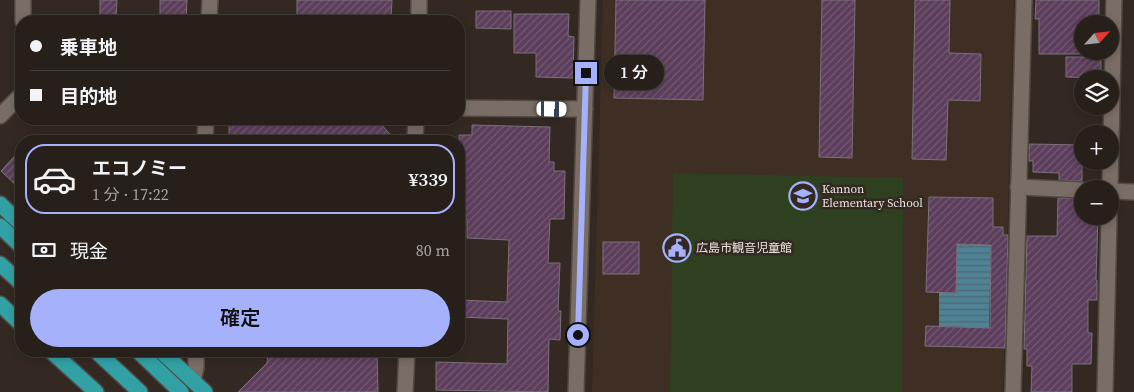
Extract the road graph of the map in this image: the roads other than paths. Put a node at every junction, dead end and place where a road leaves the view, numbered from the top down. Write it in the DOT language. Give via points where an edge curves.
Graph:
graph roads {
  1 [pos="23,0"];
  2 [pos="210,0"];
  3 [pos="420,0"];
  4 [pos="588,0"];
  5 [pos="1024,0"];
  6 [pos="1114,0"];
  7 [pos="23,15"];
  8 [pos="209,15"];
  9 [pos="419,15"];
  10 [pos="15,101"];
  11 [pos="465,108"];
  12 [pos="585,109"];
  13 [pos="0,116"];
  14 [pos="1110,180"];
  15 [pos="1018,188"];
  16 [pos="1074,190"];
  17 [pos="1119,191"];
  18 [pos="1134,192"];
  19 [pos="0,204"];
  20 [pos="15,218"];
  21 [pos="1109,225"];
  22 [pos="0,226"];
  23 [pos="15,240"];
  24 [pos="0,264"];
  25 [pos="15,278"];
  26 [pos="0,304"];
  27 [pos="15,318"];
  28 [pos="58,357"];
  29 [pos="102,357"];
  30 [pos="144,357"];
  31 [pos="167,357"];
  32 [pos="196,357"];
  33 [pos="407,357"];
  34 [pos="192,380"];
  35 [pos="96,392"];
  36 [pos="140,392"];
  37 [pos="180,392"];
  38 [pos="205,392"];
  39 [pos="405,392"];
  40 [pos="576,392"];
  41 [pos="1013,392"];
  42 [pos="1105,392"];
  1 -- 7 [label="street"];
  2 -- 8 [label="street"];
  3 -- 9 [label="street"];
  4 -- 12 [label="street"];
  5 -- 15 [label="street"];
  6 -- 14 [label="street"];
  10 -- 13 [label="street"];
  11 -- 12 [label="street"];
  12 -- 40 [label="street"];
  15 -- 16 [label="street"];
  15 -- 41 [label="street"];
  17 -- 18 [label="street"];
  19 -- 20 [label="highway"];
  21 -- 42 [label="street"];
  22 -- 23 [label="highway"];
  24 -- 25 [label="highway"];
  26 -- 27 [label="highway"];
  28 -- 35 [label="highway"];
  29 -- 36 [label="highway"];
  30 -- 37 [label="highway"];
  31 -- 34 [label="highway"];
  32 -- 34 [label="street"];
  33 -- 39 [label="street"];
  34 -- 38 [label="highway"];
}
